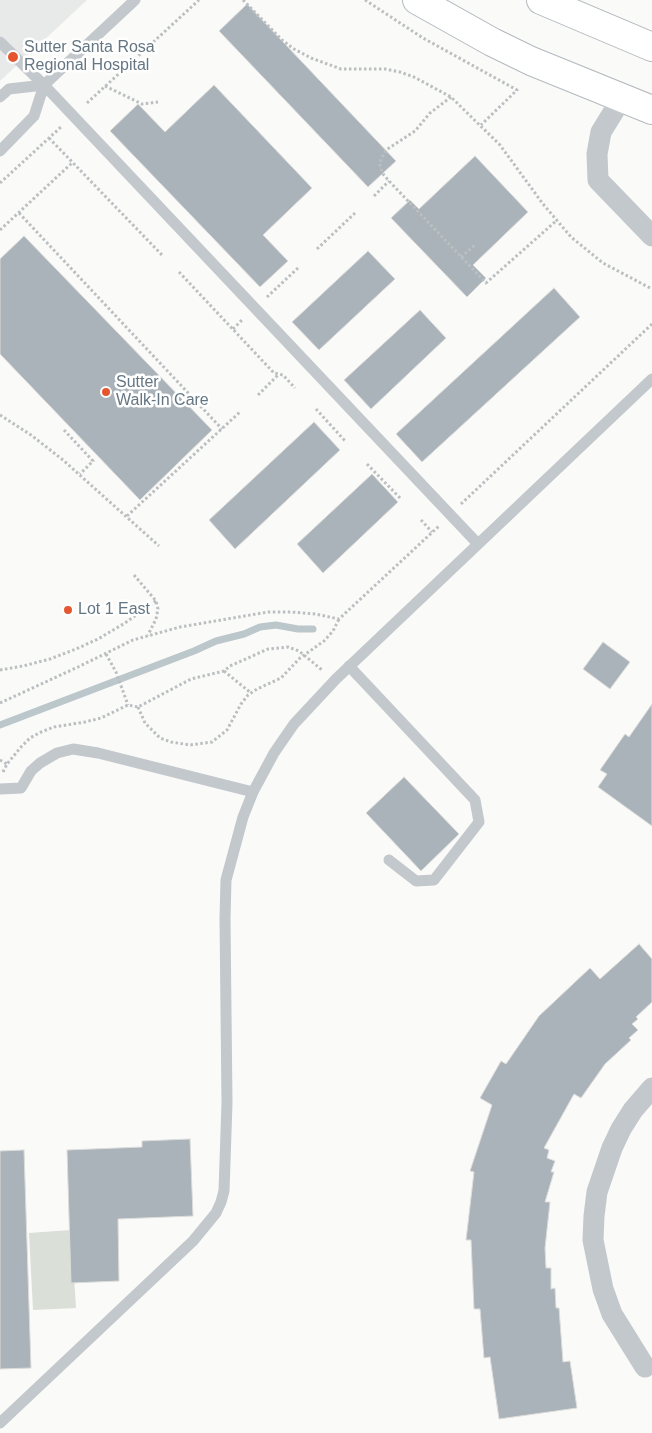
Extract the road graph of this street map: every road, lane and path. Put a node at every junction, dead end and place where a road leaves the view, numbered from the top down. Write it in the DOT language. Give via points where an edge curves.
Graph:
graph roads {
  1 [pos="135,0"];
  2 [pos="199,0"];
  3 [pos="243,0"];
  4 [pos="365,0"];
  5 [pos="417,0"];
  6 [pos="541,0"];
  7 [pos="0,42"];
  8 [pos="652,47"];
  9 [pos="44,84"];
  10 [pos="105,86"];
  11 [pos="0,97"];
  12 [pos="452,97"];
  13 [pos="622,98"];
  14 [pos="87,102"];
  15 [pos="158,102"];
  16 [pos="652,110"];
  17 [pos="481,125"];
  18 [pos="62,126"];
  19 [pos="50,138"];
  20 [pos="0,151"];
  21 [pos="73,162"];
  22 [pos="389,181"];
  23 [pos="0,183"];
  24 [pos="374,196"];
  25 [pos="19,213"];
  26 [pos="355,213"];
  27 [pos="556,220"];
  28 [pos="0,230"];
  29 [pos="652,236"];
  30 [pos="475,245"];
  31 [pos="317,249"];
  32 [pos="162,256"];
  33 [pos="461,257"];
  34 [pos="298,268"];
  35 [pos="178,272"];
  36 [pos="652,289"];
  37 [pos="264,299"];
  38 [pos="247,316"];
  39 [pos="652,324"];
  40 [pos="232,329"];
  41 [pos="278,375"];
  42 [pos="652,379"];
  43 [pos="295,388"];
  44 [pos="258,395"];
  45 [pos="316,409"];
  46 [pos="240,412"];
  47 [pos="0,415"];
  48 [pos="222,429"];
  49 [pos="64,430"];
  50 [pos="346,442"];
  51 [pos="368,464"];
  52 [pos="80,474"];
  53 [pos="401,499"];
  54 [pos="460,505"];
  55 [pos="127,516"];
  56 [pos="421,520"];
  57 [pos="439,526"];
  58 [pos="432,532"];
  59 [pos="478,544"];
  60 [pos="159,546"];
  61 [pos="134,575"];
  62 [pos="156,601"];
  63 [pos="339,619"];
  64 [pos="148,635"];
  65 [pos="106,654"];
  66 [pos="304,654"];
  67 [pos="350,666"];
  68 [pos="0,670"];
  69 [pos="224,671"];
  70 [pos="334,681"];
  71 [pos="251,693"];
  72 [pos="149,701"];
  73 [pos="0,703"];
  74 [pos="128,705"];
  75 [pos="138,707"];
  76 [pos="0,760"];
  77 [pos="7,764"];
  78 [pos="0,789"];
  79 [pos="253,792"];
  80 [pos="389,860"];
  81 [pos="652,1088"];
  82 [pos="645,1367"];
  83 [pos="0,1422"];
  1 -- 9 [label="lane"];
  2 -- 10 [label="path"];
  3 -- 12 [label="path" via="282,40 311,58 341,69 400,72"];
  4 -- 17 [label="path" via="423,38 517,90"];
  5 -- 13 [label="main road" via="492,42"];
  6 -- 8 [label="main road"];
  7 -- 9 [label="lane"];
  9 -- 11 [label="lane" via="10,89"];
  9 -- 20 [label="lane" via="34,116"];
  9 -- 59 [label="lane"];
  10 -- 14 [label="path"];
  10 -- 15 [label="path" via="142,104"];
  12 -- 17 [label="path"];
  12 -- 22 [label="path" via="430,113 415,131 386,150 380,166"];
  13 -- 16 [label="main road"];
  13 -- 29 [label="street" via="601,132 597,154 598,180"];
  17 -- 27 [label="path"];
  18 -- 19 [label="path"];
  19 -- 21 [label="path"];
  19 -- 23 [label="path"];
  21 -- 25 [label="path"];
  21 -- 32 [label="path"];
  22 -- 24 [label="path"];
  22 -- 33 [label="path"];
  25 -- 28 [label="path"];
  25 -- 48 [label="path"];
  26 -- 31 [label="path"];
  27 -- 33 [label="path" via="486,282"];
  27 -- 36 [label="path" via="602,262"];
  30 -- 33 [label="path"];
  34 -- 37 [label="path"];
  35 -- 40 [label="path"];
  38 -- 40 [label="path"];
  39 -- 54 [label="path"];
  40 -- 41 [label="path"];
  41 -- 43 [label="path" via="283,375"];
  41 -- 44 [label="path"];
  42 -- 59 [label="lane"];
  45 -- 50 [label="path"];
  46 -- 48 [label="path"];
  47 -- 52 [label="path" via="31,434"];
  48 -- 55 [label="path"];
  49 -- 52 [label="path" via="93,461"];
  51 -- 53 [label="path"];
  52 -- 55 [label="path"];
  55 -- 60 [label="path"];
  56 -- 58 [label="path"];
  57 -- 58 [label="path"];
  58 -- 63 [label="path"];
  59 -- 67 [label="lane"];
  61 -- 62 [label="path"];
  62 -- 64 [label="path" via="156,619"];
  62 -- 68 [label="path" via="125,623 76,649 50,659"];
  63 -- 64 [label="path" via="299,612 268,612"];
  63 -- 66 [label="path" via="324,641"];
  64 -- 65 [label="path"];
  65 -- 73 [label="path"];
  65 -- 74 [label="path"];
  66 -- 69 [label="path" via="288,647 268,649"];
  66 -- 70 [label="path"];
  66 -- 71 [label="path" via="281,678"];
  67 -- 70 [label="lane"];
  67 -- 80 [label="lane" via="475,800 479,822 434,880 416,881"];
  69 -- 71 [label="path"];
  69 -- 72 [label="path" via="191,679"];
  70 -- 79 [label="lane" via="294,724"];
  71 -- 75 [label="path" via="227,730 212,742 201,744 181,744 160,738 144,723"];
  76 -- 77 [label="path"];
  78 -- 79 [label="lane" via="21,788 31,770 40,763 56,753 73,749 98,752"];
  79 -- 83 [label="lane" via="236,839 226,889 227,1103 221,1202 193,1241"];
  81 -- 82 [label="street" via="633,1110 612,1148 597,1192 593,1240 602,1289 612,1314"];
}
